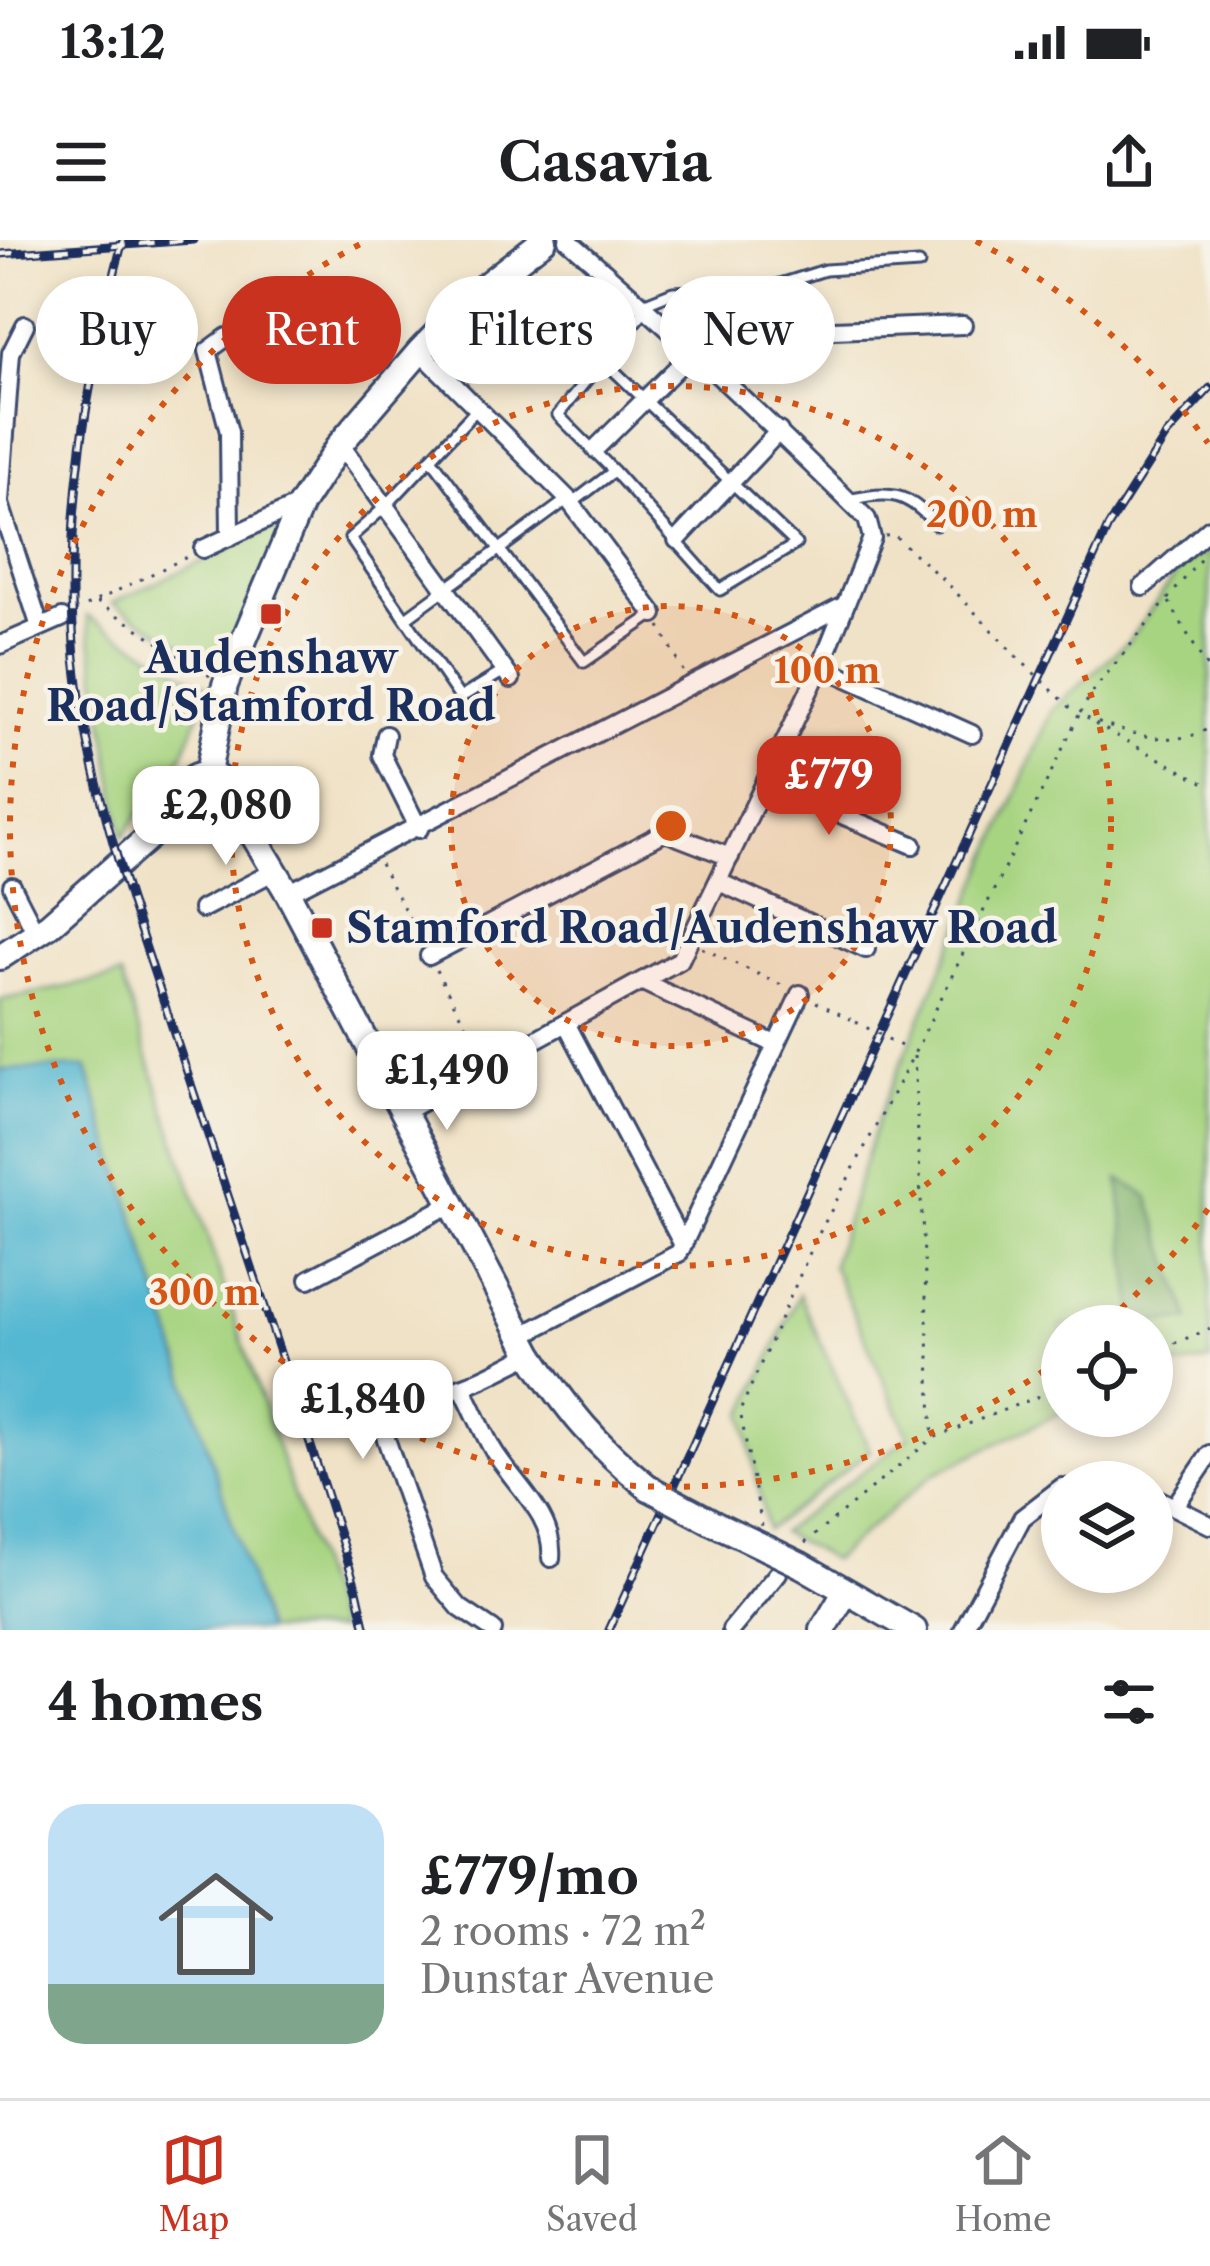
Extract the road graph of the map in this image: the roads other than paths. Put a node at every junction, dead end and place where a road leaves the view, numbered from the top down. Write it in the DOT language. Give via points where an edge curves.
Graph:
graph roads {
  1 [pos="544,240"];
  2 [pos="568,240"];
  3 [pos="919,264"];
  4 [pos="645,305"];
  5 [pos="636,317"];
  6 [pos="660,320"];
  7 [pos="963,325"];
  8 [pos="25,326"];
  9 [pos="835,330"];
  10 [pos="222,341"];
  11 [pos="5,351"];
  12 [pos="420,351"];
  13 [pos="660,383"];
  14 [pos="583,384"];
  15 [pos="629,384"];
  16 [pos="729,384"];
  17 [pos="644,398"];
  18 [pos="478,409"];
  19 [pos="778,431"];
  20 [pos="340,444"];
  21 [pos="595,449"];
  22 [pos="431,458"];
  23 [pos="614,471"];
  24 [pos="734,482"];
  25 [pos="848,500"];
  26 [pos="0,502"];
  27 [pos="569,502"];
  28 [pos="301,504"];
  29 [pos="385,507"];
  30 [pos="936,525"];
  31 [pos="1210,528"];
  32 [pos="230,537"];
  33 [pos="677,540"];
  34 [pos="203,549"];
  35 [pos="499,549"];
  36 [pos="1143,587"];
  37 [pos="444,588"];
  38 [pos="845,605"];
  39 [pos="654,614"];
  40 [pos="62,618"];
  41 [pos="406,618"];
  42 [pos="40,627"];
  43 [pos="0,645"];
  44 [pos="821,666"];
  45 [pos="507,675"];
  46 [pos="972,734"];
  47 [pos="386,735"];
  48 [pos="208,773"];
  49 [pos="766,783"];
  50 [pos="184,806"];
  51 [pos="225,808"];
  52 [pos="419,829"];
  53 [pos="913,845"];
  54 [pos="730,857"];
  55 [pos="719,882"];
  56 [pos="281,883"];
  57 [pos="12,886"];
  58 [pos="202,909"];
  59 [pos="36,934"];
  60 [pos="866,949"];
  61 [pos="429,956"];
  62 [pos="0,957"];
  63 [pos="643,982"];
  64 [pos="800,994"];
  65 [pos="566,1023"];
  66 [pos="775,1044"];
  67 [pos="401,1113"];
  68 [pos="451,1204"];
  69 [pos="683,1245"];
  70 [pos="308,1279"];
  71 [pos="526,1345"];
  72 [pos="462,1387"];
  73 [pos="1210,1454"];
  74 [pos="1041,1503"];
  75 [pos="1175,1505"];
  76 [pos="1210,1525"];
  77 [pos="551,1558"];
  78 [pos="793,1562"];
  79 [pos="845,1593"];
  80 [pos="967,1629"];
  81 [pos="493,1630"];
  82 [pos="731,1630"];
  83 [pos="824,1630"];
  84 [pos="914,1630"];
  1 -- 12 [label="street"];
  2 -- 4 [label="street"];
  3 -- 4 [label="lane" via="673,292"];
  4 -- 5 [label="lane"];
  4 -- 6 [label="street"];
  7 -- 9 [label="street"];
  8 -- 11 [label="street"];
  10 -- 32 [label="street" via="208,351 229,432"];
  11 -- 26 [label="street"];
  12 -- 18 [label="street"];
  12 -- 20 [label="street"];
  13 -- 17 [label="street"];
  14 -- 21 [label="lane" via="558,415"];
  15 -- 17 [label="lane"];
  16 -- 19 [label="street"];
  17 -- 21 [label="street"];
  17 -- 24 [label="lane"];
  18 -- 22 [label="lane"];
  18 -- 27 [label="street"];
  19 -- 24 [label="street"];
  19 -- 25 [label="street"];
  20 -- 28 [label="street"];
  20 -- 29 [label="street"];
  21 -- 23 [label="lane"];
  22 -- 29 [label="lane"];
  22 -- 35 [label="lane"];
  23 -- 27 [label="lane"];
  23 -- 33 [label="lane"];
  24 -- 33 [label="street"];
  24 -- 33 [label="lane" via="796,544 720,590"];
  25 -- 30 [label="lane" via="886,492 918,505"];
  25 -- 38 [label="street" via="872,538"];
  26 -- 42 [label="street"];
  27 -- 35 [label="lane"];
  27 -- 39 [label="street"];
  28 -- 32 [label="street"];
  28 -- 48 [label="street" via="225,686"];
  29 -- 37 [label="street"];
  29 -- 41 [label="lane" via="350,538"];
  31 -- 36 [label="street"];
  32 -- 34 [label="street"];
  35 -- 37 [label="lane"];
  35 -- 39 [label="lane" via="584,662"];
  37 -- 41 [label="lane"];
  37 -- 45 [label="street"];
  38 -- 44 [label="street"];
  38 -- 52 [label="street"];
  40 -- 42 [label="street"];
  41 -- 45 [label="lane" via="460,698"];
  42 -- 43 [label="street"];
  44 -- 46 [label="street"];
  44 -- 49 [label="street"];
  47 -- 52 [label="street" via="382,754"];
  48 -- 50 [label="street" via="186,783"];
  48 -- 51 [label="street" via="225,785"];
  49 -- 53 [label="street"];
  49 -- 54 [label="street"];
  50 -- 51 [label="street" via="203,820"];
  50 -- 59 [label="street"];
  51 -- 56 [label="street" via="252,833"];
  52 -- 56 [label="street"];
  54 -- 55 [label="street"];
  54 -- 61 [label="street" via="665,832"];
  55 -- 60 [label="street"];
  55 -- 63 [label="street" via="680,960"];
  56 -- 58 [label="street"];
  56 -- 67 [label="street"];
  57 -- 59 [label="street"];
  59 -- 62 [label="street"];
  63 -- 65 [label="street"];
  63 -- 66 [label="street"];
  64 -- 66 [label="street"];
  65 -- 67 [label="street"];
  65 -- 69 [label="street"];
  66 -- 69 [label="street"];
  67 -- 68 [label="street"];
  68 -- 70 [label="street"];
  68 -- 71 [label="street"];
  69 -- 71 [label="street"];
  71 -- 72 [label="street"];
  71 -- 78 [label="street, bridge" via="570,1415 649,1488"];
  72 -- 77 [label="street" via="553,1541"];
  72 -- 81 [label="street" via="406,1406 385,1436 434,1577"];
  73 -- 75 [label="street"];
  74 -- 80 [label="street" via="1022,1518"];
  75 -- 76 [label="street"];
  78 -- 79 [label="street"];
  78 -- 82 [label="street"];
  79 -- 83 [label="street"];
  79 -- 84 [label="street"];
}
